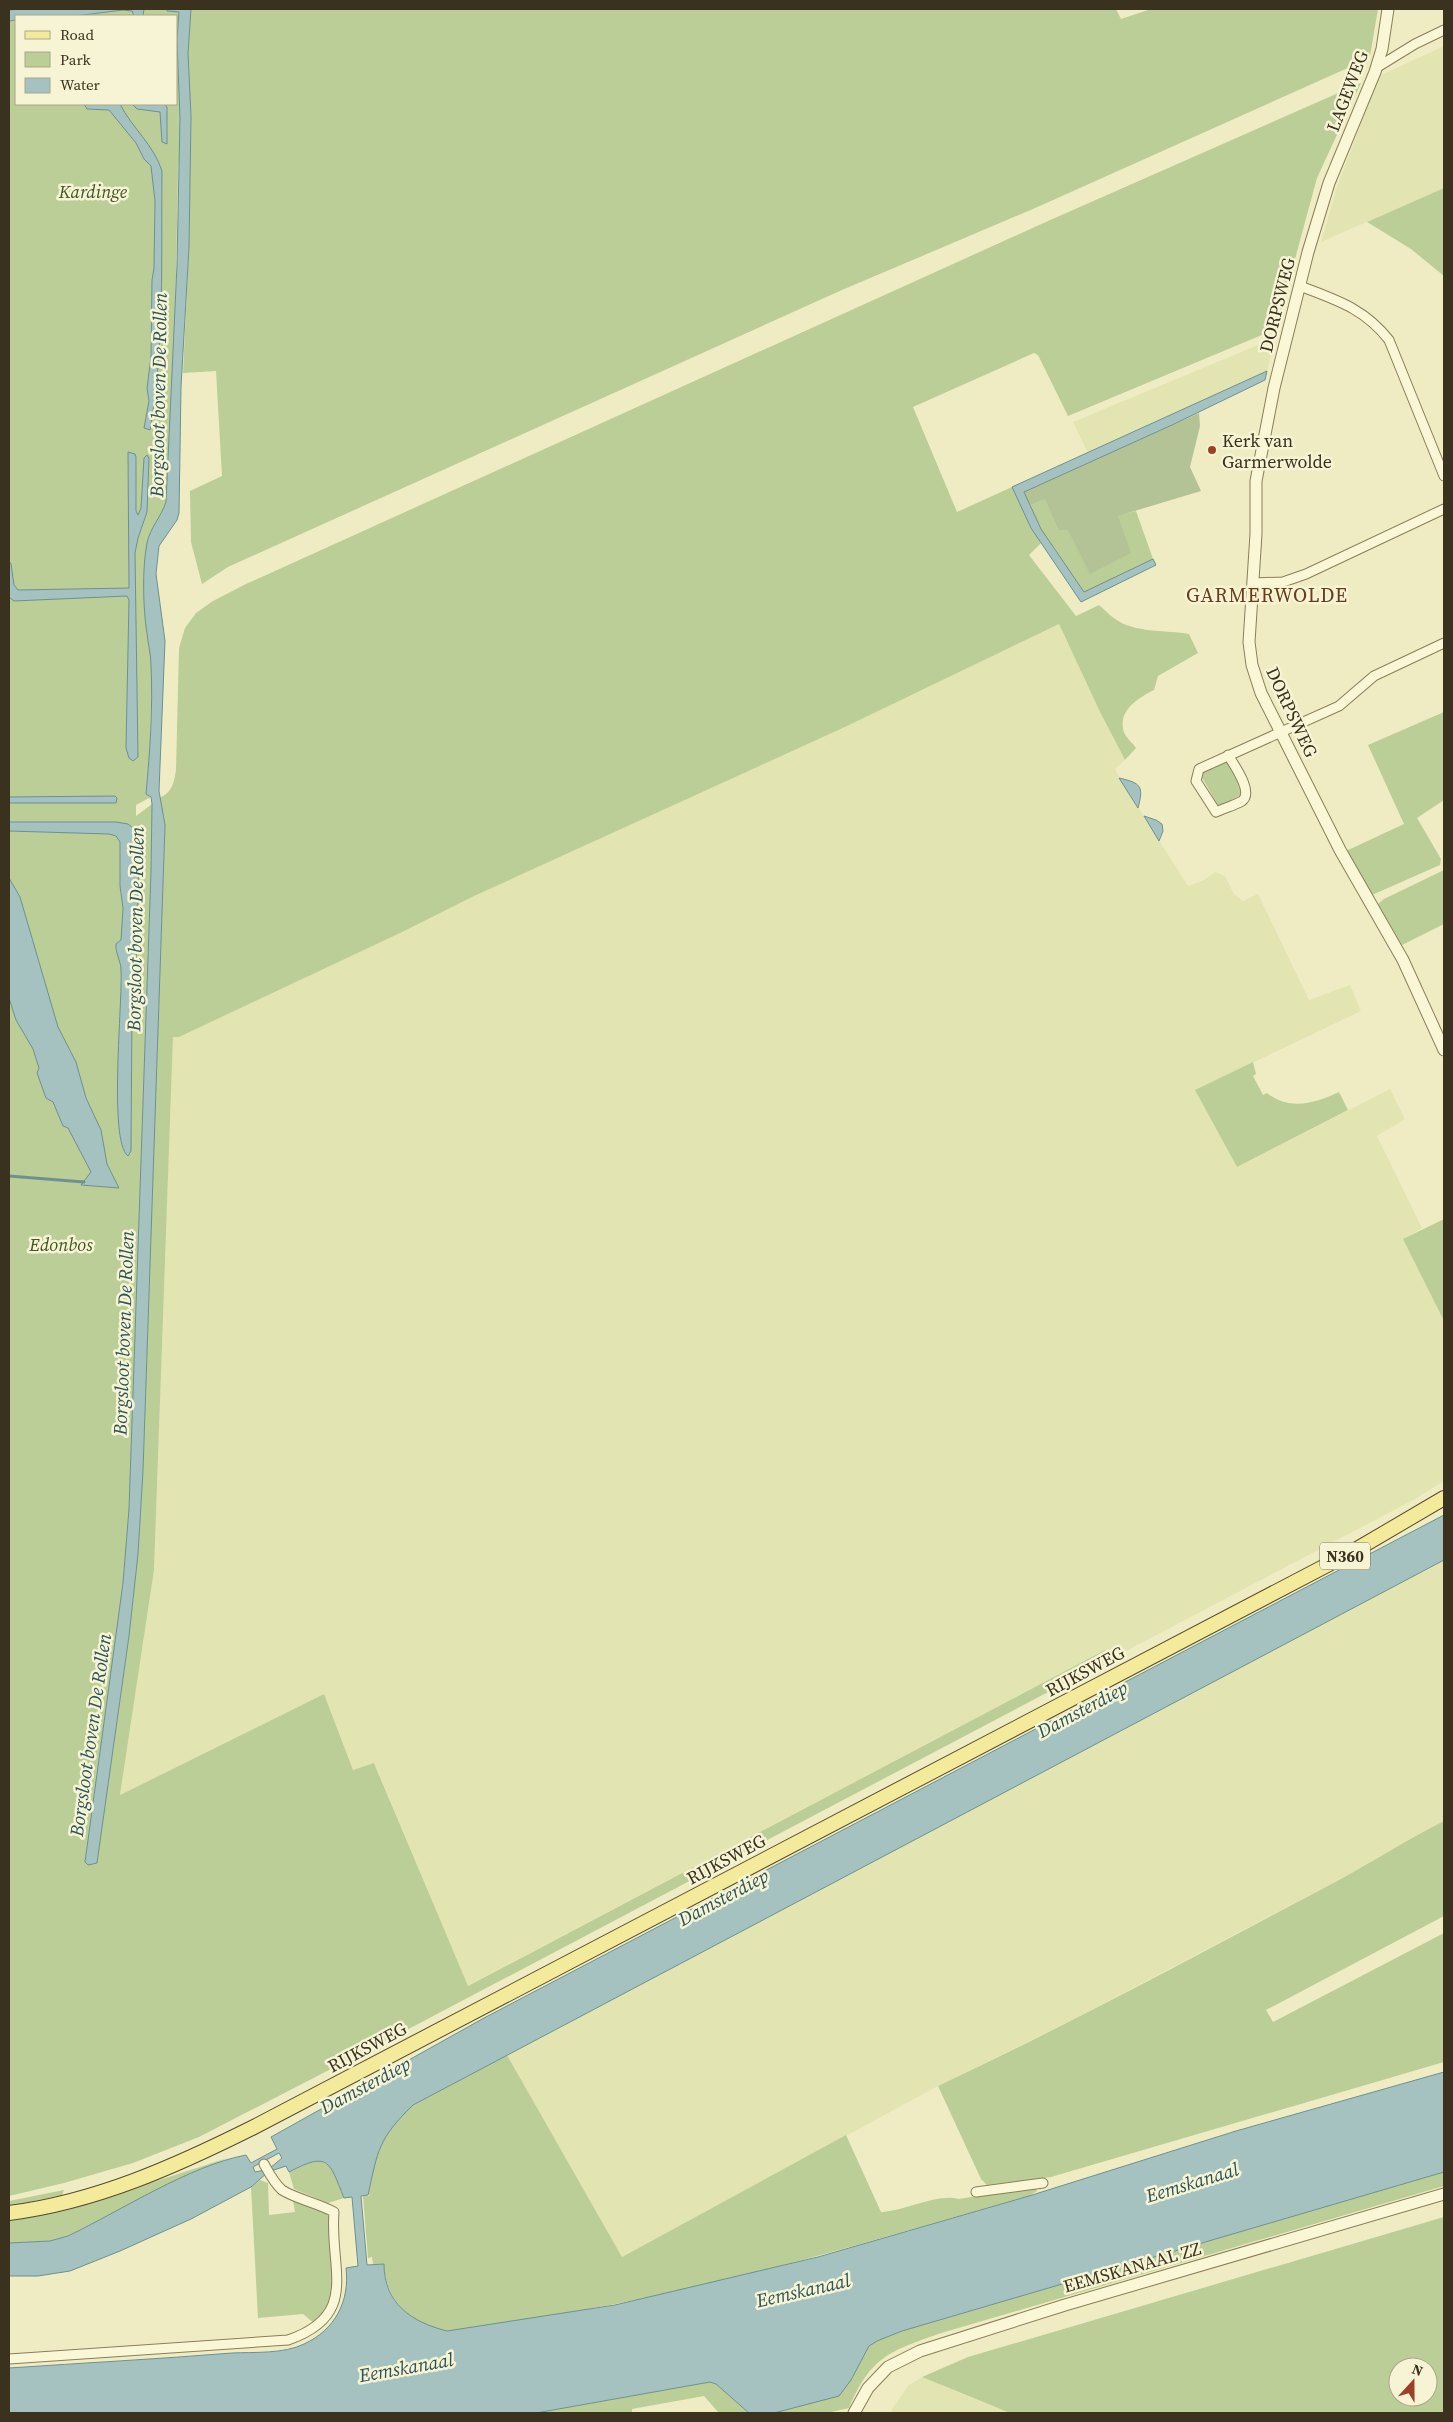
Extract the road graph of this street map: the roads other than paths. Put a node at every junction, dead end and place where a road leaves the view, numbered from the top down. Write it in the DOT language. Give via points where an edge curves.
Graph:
graph roads {
  1 [pos="1388,9"];
  2 [pos="1444,30"];
  3 [pos="1376,68"];
  4 [pos="1329,183"];
  5 [pos="1300,286"];
  6 [pos="1444,476"];
  7 [pos="1444,509"];
  8 [pos="1253,582"];
  9 [pos="1444,643"];
  10 [pos="1280,731"];
  11 [pos="1228,755"];
  12 [pos="1444,1050"];
  13 [pos="1444,1498"];
  14 [pos="264,2164"];
  15 [pos="1043,2183"];
  16 [pos="976,2192"];
  17 [pos="1444,2194"];
  18 [pos="9,2212"];
  19 [pos="9,2359"];
  20 [pos="854,2413"];
  1 -- 3 [label="street, LAGEWEG"];
  2 -- 3 [label="street"];
  3 -- 4 [label="street, LAGEWEG"];
  4 -- 5 [label="street, DORPSWEG"];
  5 -- 6 [label="street" via="1361,312 1378,325 1392,348"];
  5 -- 8 [label="street, DORPSWEG" via="1258,465"];
  7 -- 8 [label="street" via="1306,574 1283,582"];
  8 -- 10 [label="street, DORPSWEG" via="1252,665 1261,693"];
  9 -- 10 [label="street" via="1374,676 1339,706"];
  10 -- 11 [label="street"];
  10 -- 12 [label="street, DORPSWEG" via="1340,850 1403,960"];
  11 -- 11 [label="street" via="1199,769 1196,781 1216,812 1246,796 1247,789"];
  13 -- 18 [label="main road, RIJKSWEG / N360" via="1352,1552 254,2127 177,2165 109,2190"];
  14 -- 19 [label="street" via="284,2191 334,2212 338,2282 334,2302 319,2324 288,2340"];
  15 -- 16 [label="street"];
  17 -- 20 [label="street, EEMSKANAAL ZZ" via="920,2350 888,2367 868,2388"];
}
